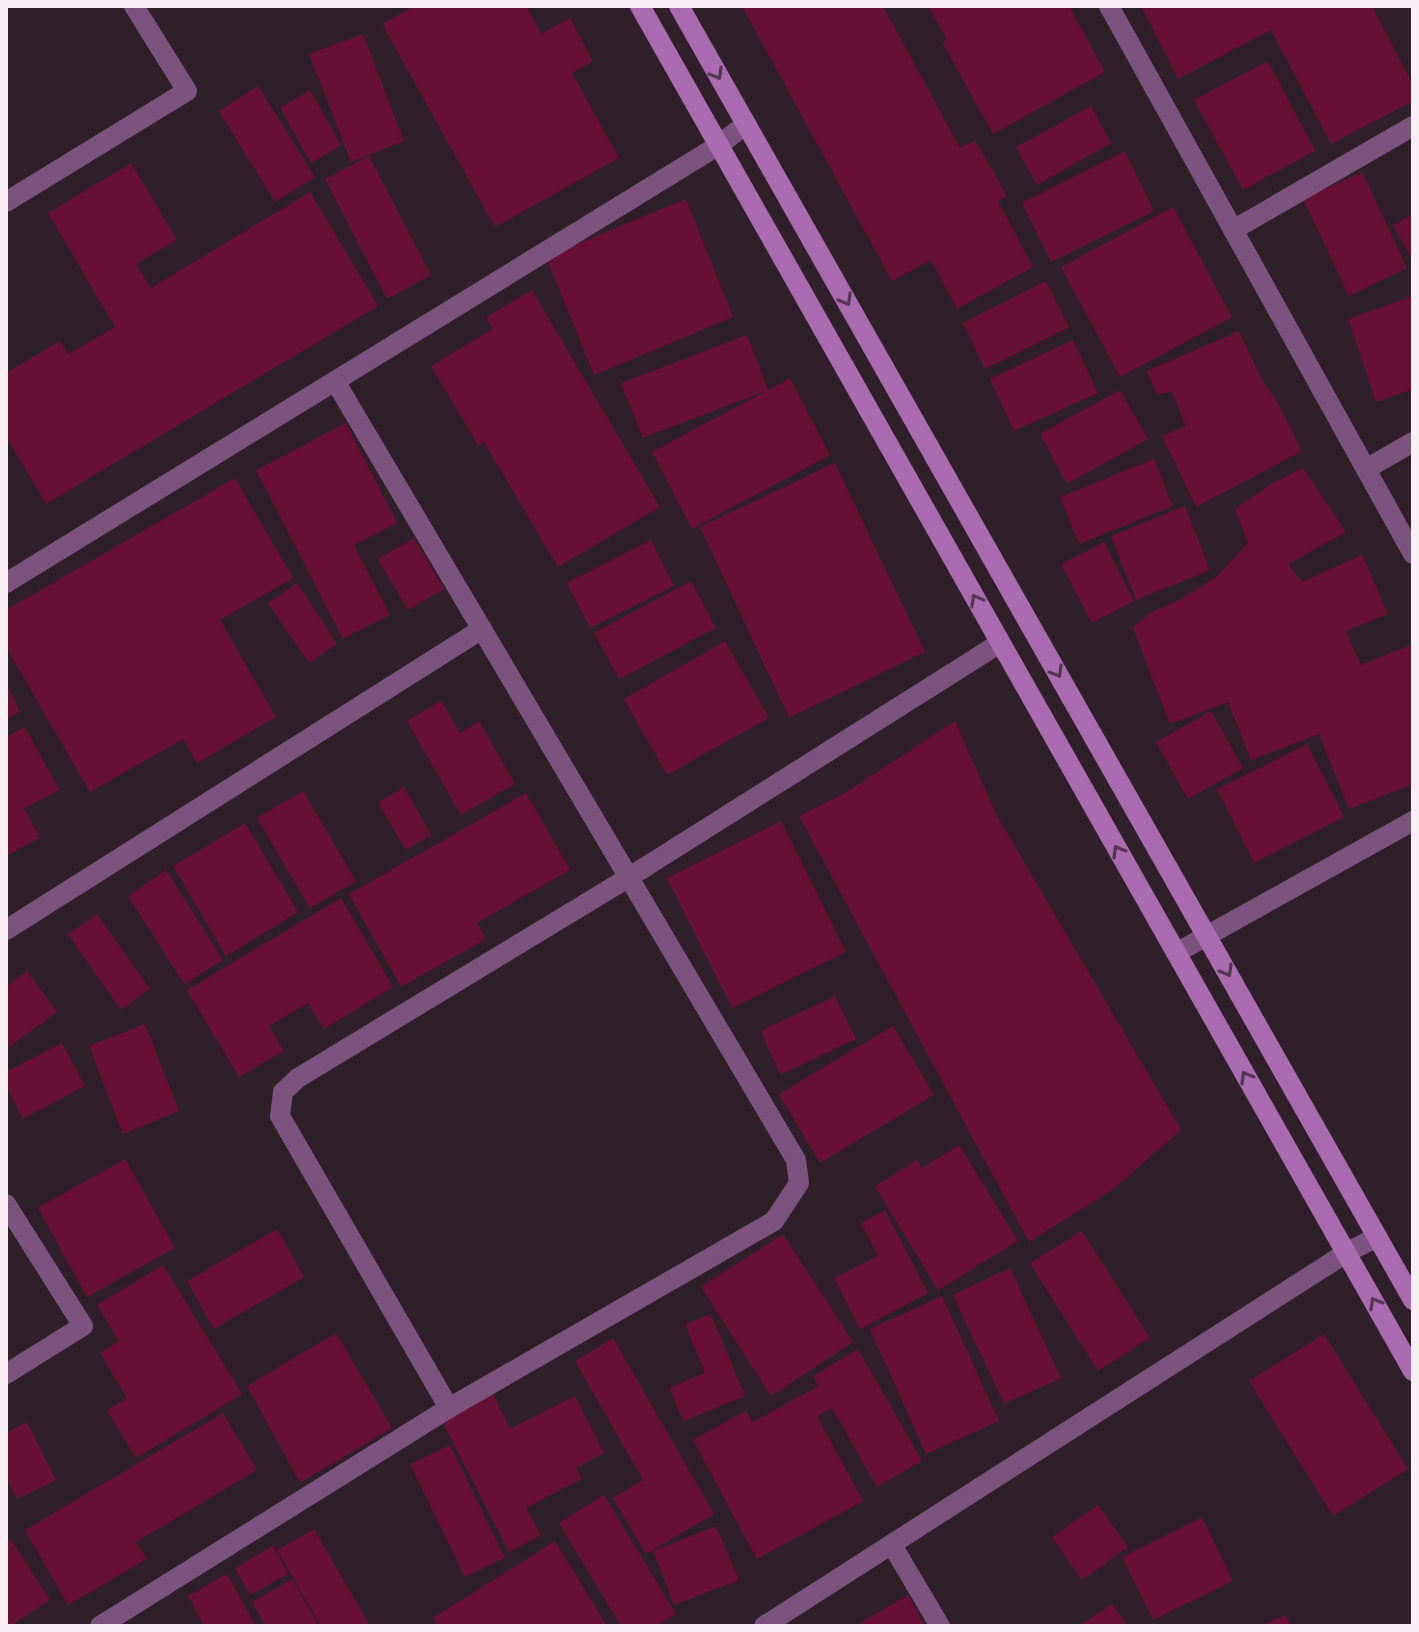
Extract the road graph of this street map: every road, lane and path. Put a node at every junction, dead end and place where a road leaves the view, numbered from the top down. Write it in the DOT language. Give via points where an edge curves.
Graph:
graph roads {
  1 [pos="134,6"];
  2 [pos="640,6"];
  3 [pos="679,6"];
  4 [pos="1109,6"];
  5 [pos="746,124"];
  6 [pos="1413,126"];
  7 [pos="719,145"];
  8 [pos="6,202"];
  9 [pos="1233,230"];
  10 [pos="335,381"];
  11 [pos="1413,442"];
  12 [pos="1366,469"];
  13 [pos="1413,554"];
  14 [pos="6,583"];
  15 [pos="482,629"];
  16 [pos="1000,643"];
  17 [pos="1413,821"];
  18 [pos="631,876"];
  19 [pos="6,930"];
  20 [pos="1206,936"];
  21 [pos="1176,953"];
  22 [pos="6,1204"];
  23 [pos="1377,1237"];
  24 [pos="1346,1253"];
  25 [pos="1413,1300"];
  26 [pos="1413,1371"];
  27 [pos="6,1374"];
  28 [pos="449,1408"];
  29 [pos="892,1545"];
  30 [pos="100,1626"];
  31 [pos="764,1626"];
  32 [pos="940,1626"];
  1 -- 8 [label="street" via="187,91"];
  2 -- 7 [label="street"];
  3 -- 5 [label="street, one-way"];
  4 -- 9 [label="street"];
  5 -- 7 [label="street"];
  5 -- 20 [label="street, one-way"];
  6 -- 9 [label="street"];
  7 -- 10 [label="street"];
  16 -- 7 [label="street, one-way"];
  9 -- 12 [label="street"];
  10 -- 14 [label="street"];
  10 -- 15 [label="street"];
  11 -- 12 [label="street"];
  12 -- 13 [label="street"];
  15 -- 18 [label="street"];
  15 -- 19 [label="street"];
  16 -- 18 [label="street"];
  21 -- 16 [label="street, one-way"];
  17 -- 20 [label="street"];
  18 -- 28 [label="street" via="283,1092 280,1116"];
  18 -- 28 [label="street" via="796,1160 799,1183 774,1221"];
  20 -- 21 [label="street"];
  20 -- 23 [label="street, one-way"];
  24 -- 21 [label="street, one-way"];
  22 -- 27 [label="street" via="83,1326"];
  23 -- 24 [label="street"];
  23 -- 25 [label="street"];
  26 -- 24 [label="street, one-way"];
  24 -- 29 [label="street"];
  28 -- 30 [label="street"];
  29 -- 31 [label="street"];
  29 -- 32 [label="street"];
}
